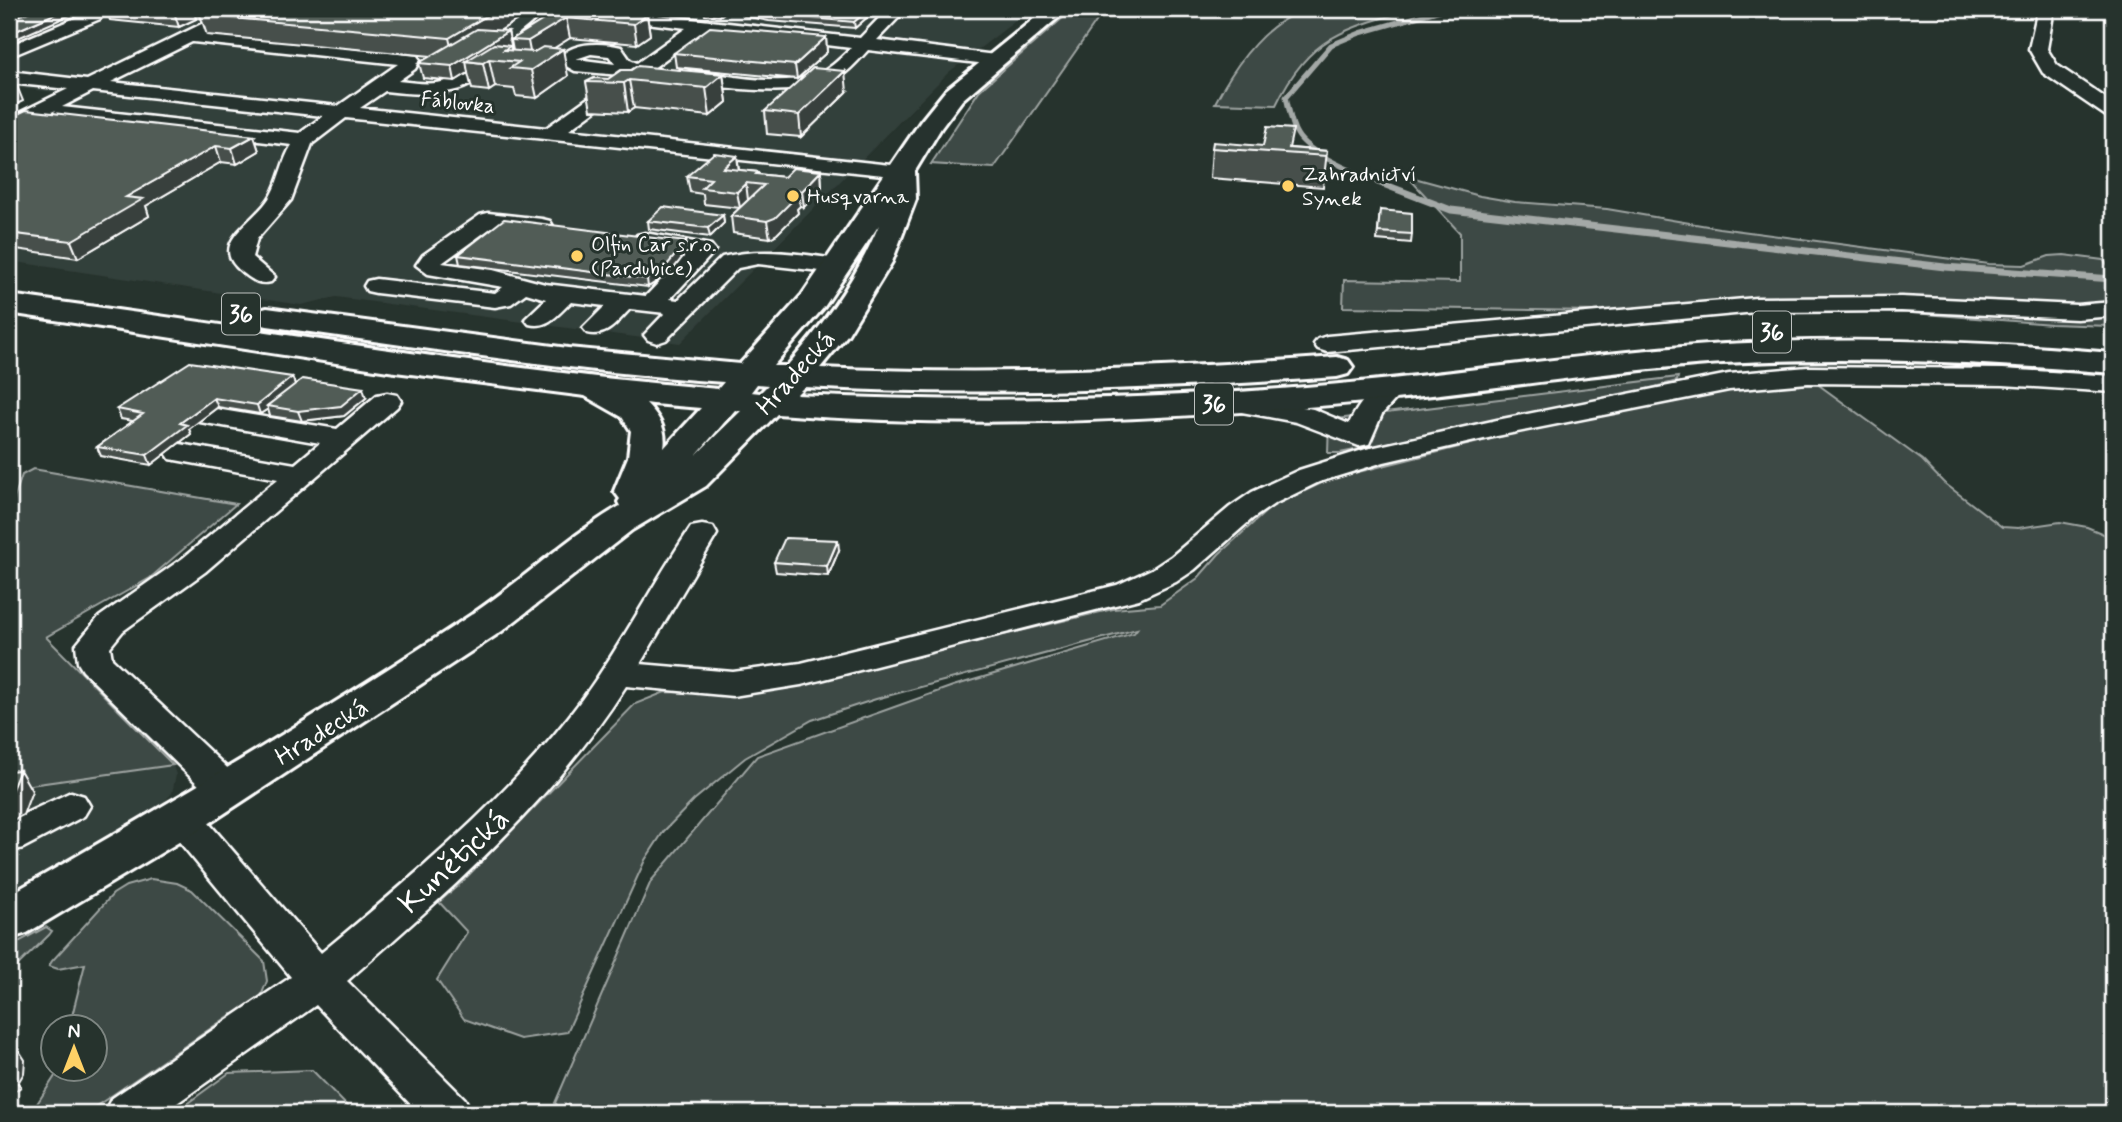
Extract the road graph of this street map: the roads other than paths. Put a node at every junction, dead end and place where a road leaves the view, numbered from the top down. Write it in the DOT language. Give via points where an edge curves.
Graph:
graph roads {
  1 [pos="195,9"];
  2 [pos="742,9"];
  3 [pos="886,9"];
  4 [pos="1058,9"];
  5 [pos="2046,9"];
  6 [pos="568,10"];
  7 [pos="94,15"];
  8 [pos="709,26"];
  9 [pos="192,37"];
  10 [pos="862,45"];
  11 [pos="9,52"];
  12 [pos="995,60"];
  13 [pos="639,71"];
  14 [pos="9,77"];
  15 [pos="381,85"];
  16 [pos="90,86"];
  17 [pos="64,112"];
  18 [pos="2113,112"];
  19 [pos="342,113"];
  20 [pos="9,125"];
  21 [pos="549,135"];
  22 [pos="304,140"];
  23 [pos="902,171"];
  24 [pos="561,229"];
  25 [pos="627,237"];
  26 [pos="838,266"];
  27 [pos="263,277"];
  28 [pos="9,282"];
  29 [pos="522,285"];
  30 [pos="376,286"];
  31 [pos="566,293"];
  32 [pos="624,301"];
  33 [pos="9,304"];
  34 [pos="652,304"];
  35 [pos="683,308"];
  36 [pos="2113,309"];
  37 [pos="538,318"];
  38 [pos="596,327"];
  39 [pos="657,335"];
  40 [pos="1327,344"];
  41 [pos="2113,345"];
  42 [pos="2113,363"];
  43 [pos="796,376"];
  44 [pos="2113,384"];
  45 [pos="580,387"];
  46 [pos="739,387"];
  47 [pos="1392,390"];
  48 [pos="387,401"];
  49 [pos="770,402"];
  50 [pos="1233,403"];
  51 [pos="847,407"];
  52 [pos="210,416"];
  53 [pos="343,439"];
  54 [pos="180,453"];
  55 [pos="302,474"];
  56 [pos="693,478"];
  57 [pos="619,522"];
  58 [pos="702,534"];
  59 [pos="619,674"];
  60 [pos="227,790"];
  61 [pos="71,806"];
  62 [pos="182,818"];
  63 [pos="9,838"];
  64 [pos="9,919"];
  65 [pos="319,980"];
  66 [pos="127,1113"];
  67 [pos="449,1113"];
  1 -- 9 [label="street" via="224,12 230,17"];
  2 -- 8 [label="street"];
  3 -- 10 [label="street" via="892,11 890,17"];
  4 -- 12 [label="main road, Hradecká"];
  5 -- 18 [label="street" via="2038,49 2050,69"];
  6 -- 8 [label="street"];
  6 -- 15 [label="street" via="457,84 425,90"];
  7 -- 11 [label="street"];
  8 -- 10 [label="street"];
  8 -- 13 [label="street"];
  9 -- 15 [label="street" via="411,60"];
  9 -- 16 [label="street"];
  10 -- 12 [label="street"];
  10 -- 13 [label="street" via="830,76 800,85"];
  12 -- 23 [label="main road, Hradecká" via="942,110"];
  13 -- 21 [label="street"];
  14 -- 16 [label="street, Fáblovka"];
  15 -- 19 [label="street"];
  16 -- 19 [label="street, Fáblovka"];
  16 -- 20 [label="street"];
  17 -- 22 [label="street"];
  19 -- 21 [label="street, Fáblovka"];
  19 -- 22 [label="street"];
  21 -- 23 [label="street, Fáblovka"];
  22 -- 27 [label="street" via="280,199 241,247 240,259"];
  23 -- 26 [label="main road, Hradecká"];
  23 -- 43 [label="main road, Hradecká" via="902,199 878,262 832,334"];
  24 -- 29 [label="street" via="488,220 428,263 430,268"];
  25 -- 34 [label="street" via="703,250"];
  26 -- 35 [label="street" via="767,258 738,260 722,268"];
  26 -- 46 [label="main road, Hradecká"];
  28 -- 46 [label="main road, 36" via="564,357"];
  29 -- 30 [label="street" via="495,300"];
  29 -- 31 [label="street"];
  31 -- 32 [label="street"];
  31 -- 37 [label="street"];
  32 -- 34 [label="street"];
  32 -- 38 [label="street"];
  33 -- 45 [label="main road, 36"];
  34 -- 35 [label="street"];
  35 -- 39 [label="street"];
  36 -- 40 [label="street" via="1756,305"];
  41 -- 43 [label="main road, 36" via="1923,332 1762,332 1149,379 948,383"];
  42 -- 47 [label="main road, 36" via="1937,351 1779,351 1657,358"];
  43 -- 46 [label="main road, 36"];
  43 -- 49 [label="main road, Hradecká"];
  44 -- 59 [label="street" via="2003,377 1822,375 1729,382 1485,430 1328,469 1263,498 1165,575 1097,601 771,679 733,684"];
  45 -- 46 [label="main road, 36"];
  45 -- 57 [label="main road" via="626,404 648,431 649,452"];
  46 -- 49 [label="main road, 36"];
  46 -- 57 [label="main road, Hradecká"];
  47 -- 50 [label="main road, 36"];
  47 -- 50 [label="street" via="1371,407 1359,438 1304,415"];
  48 -- 53 [label="street"];
  49 -- 51 [label="main road, 36"];
  49 -- 56 [label="main road, Hradecká"];
  50 -- 51 [label="main road, 36" via="1035,411"];
  51 -- 56 [label="main road" via="791,421"];
  52 -- 53 [label="street"];
  53 -- 55 [label="street"];
  54 -- 55 [label="street"];
  55 -- 60 [label="street" via="194,565 110,624 93,645 95,663"];
  56 -- 57 [label="main road, Hradecká"];
  57 -- 60 [label="main road, Hradecká" via="488,622"];
  58 -- 59 [label="street, Kunětická"];
  59 -- 65 [label="street, Kunětická" via="566,745 500,818"];
  60 -- 62 [label="main road, Hradecká"];
  61 -- 63 [label="street"];
  62 -- 64 [label="main road, Hradecká"];
  62 -- 65 [label="street"];
  65 -- 66 [label="street, Kunětická"];
  65 -- 67 [label="street"];
}
